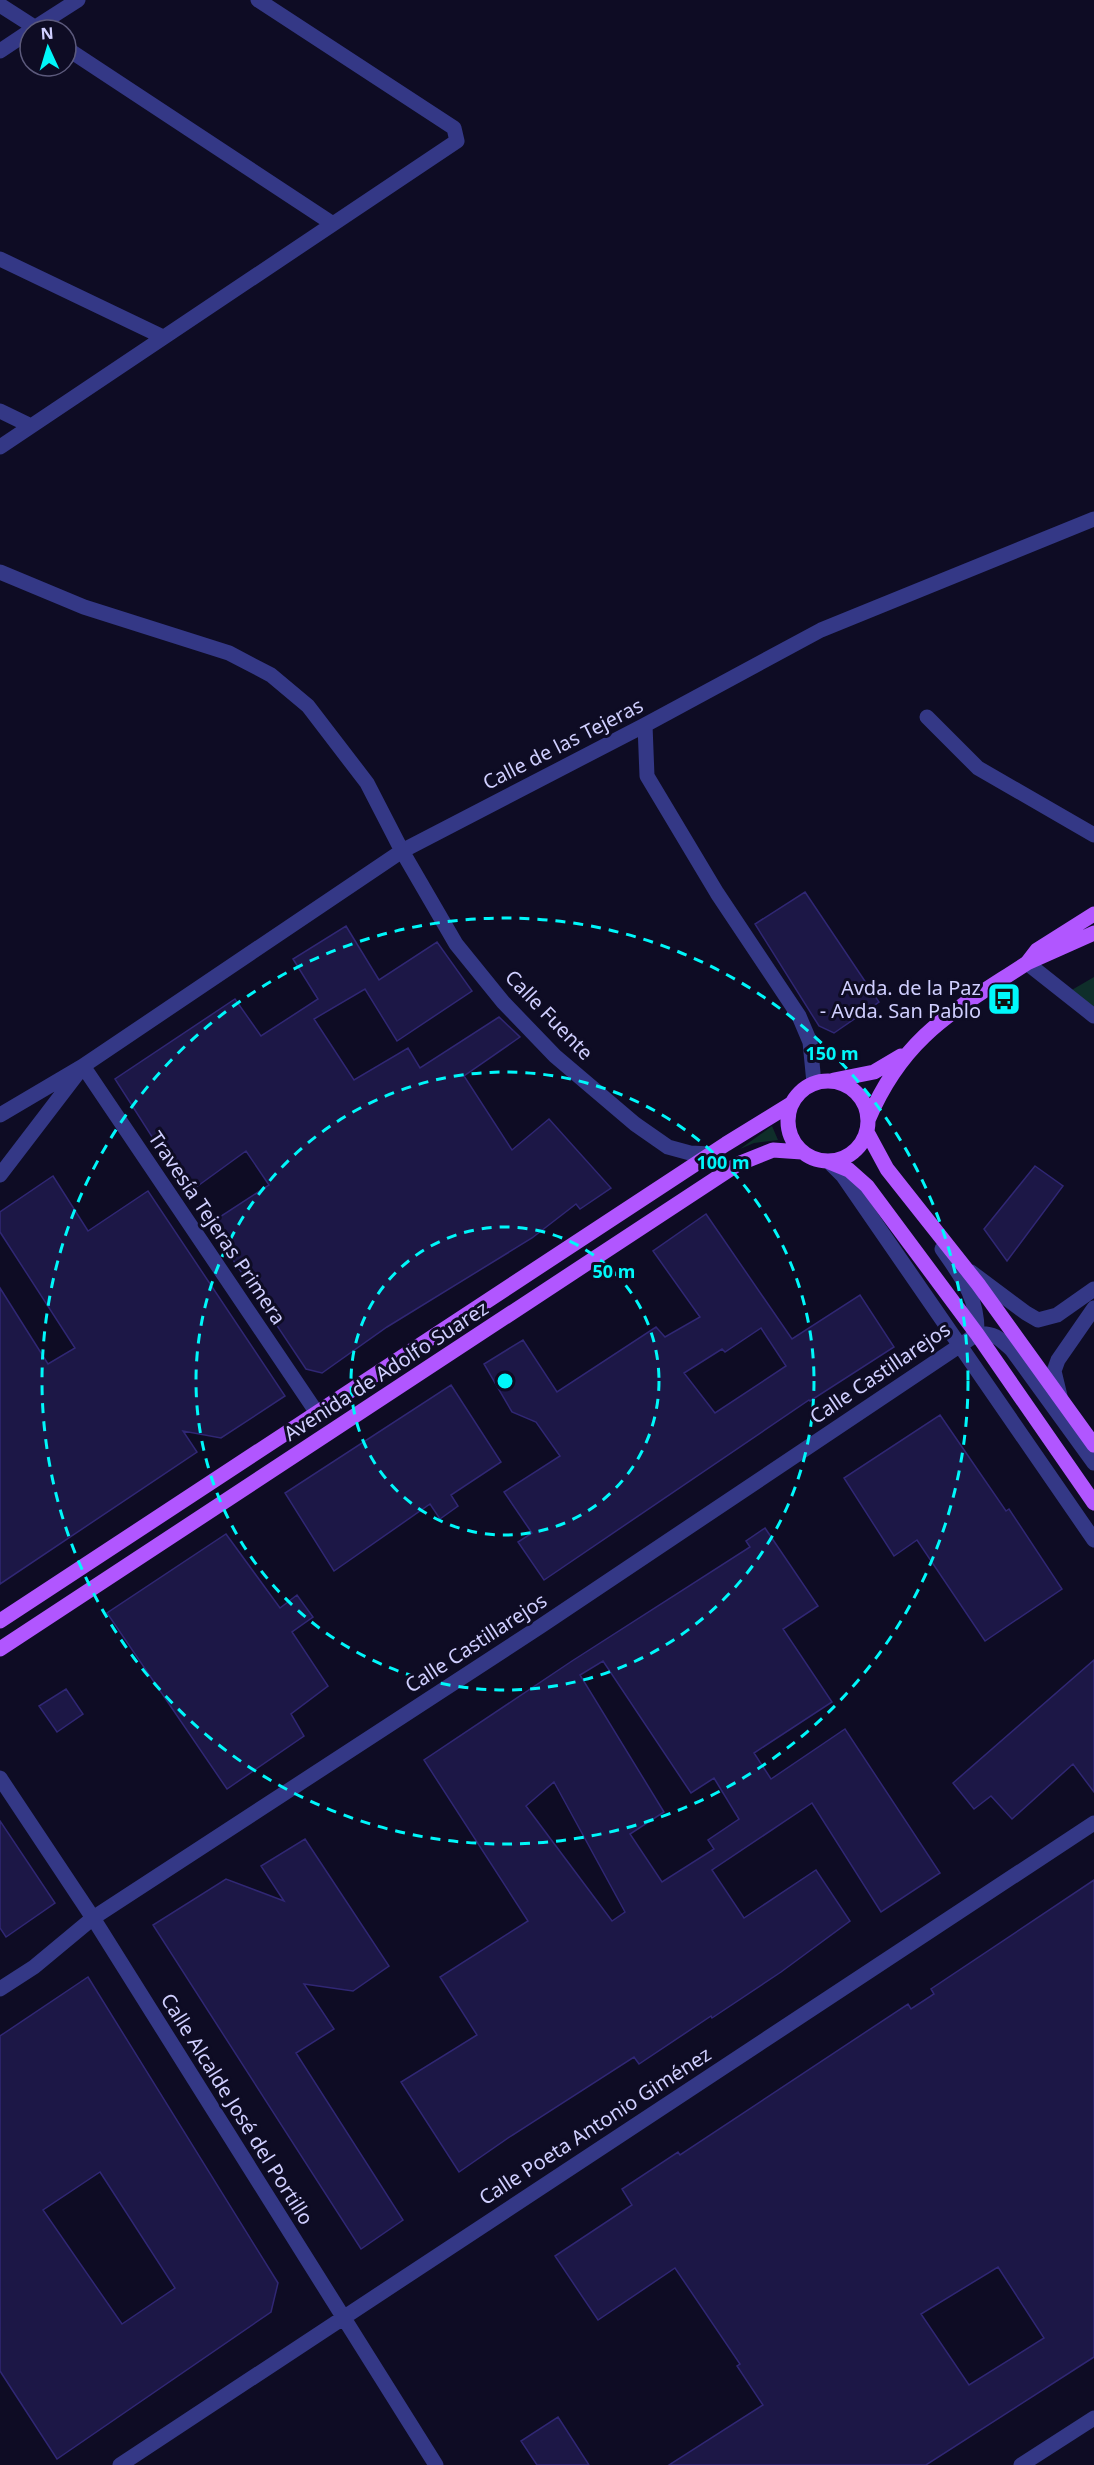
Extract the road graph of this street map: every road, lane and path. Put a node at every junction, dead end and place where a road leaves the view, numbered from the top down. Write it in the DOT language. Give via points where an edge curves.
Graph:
graph roads {
  1 [pos="78,0"];
  2 [pos="258,0"];
  3 [pos="0,5"];
  4 [pos="18,18"];
  5 [pos="52,18"];
  6 [pos="18,40"];
  7 [pos="0,51"];
  8 [pos="78,56"];
  9 [pos="333,224"];
  10 [pos="0,259"];
  11 [pos="163,337"];
  12 [pos="0,411"];
  13 [pos="31,426"];
  14 [pos="0,447"];
  15 [pos="1094,519"];
  16 [pos="0,572"];
  17 [pos="927,717"];
  18 [pos="645,725"];
  19 [pos="1094,835"];
  20 [pos="402,851"];
  21 [pos="1094,914"];
  22 [pos="1094,933"];
  23 [pos="1027,963"];
  24 [pos="1094,1016"];
  25 [pos="910,1049"];
  26 [pos="83,1066"];
  27 [pos="822,1082"];
  28 [pos="791,1104"];
  29 [pos="0,1115"];
  30 [pos="868,1126"];
  31 [pos="802,1152"];
  32 [pos="711,1154"];
  33 [pos="828,1161"];
  34 [pos="887,1169"];
  35 [pos="0,1175"];
  36 [pos="963,1266"];
  37 [pos="1094,1289"];
  38 [pos="1094,1308"];
  39 [pos="977,1334"];
  40 [pos="959,1346"];
  41 [pos="1060,1396"];
  42 [pos="317,1413"];
  43 [pos="1094,1445"];
  44 [pos="1094,1463"];
  45 [pos="1094,1503"];
  46 [pos="1094,1540"];
  47 [pos="0,1621"];
  48 [pos="0,1649"];
  49 [pos="0,1778"];
  50 [pos="1094,1823"];
  51 [pos="93,1918"];
  52 [pos="0,1989"];
  53 [pos="342,2317"];
  54 [pos="1094,2418"];
  55 [pos="120,2465"];
  56 [pos="435,2465"];
  57 [pos="1021,2465"];
  1 -- 5 [label="street"];
  2 -- 9 [label="street" via="454,128 457,141"];
  3 -- 4 [label="street"];
  6 -- 7 [label="street"];
  8 -- 9 [label="street"];
  9 -- 11 [label="street"];
  10 -- 11 [label="street"];
  11 -- 13 [label="street"];
  12 -- 13 [label="street"];
  13 -- 14 [label="street"];
  15 -- 18 [label="street, Calle de las Tejeras" via="821,630"];
  16 -- 20 [label="street, Calle Fuente" via="84,607 229,653 271,675 308,706 367,783"];
  17 -- 19 [label="street" via="978,768"];
  18 -- 20 [label="street, Calle de las Tejeras"];
  18 -- 27 [label="street" via="646,776 717,893 799,1016"];
  20 -- 26 [label="street, Calle de las Tejeras"];
  20 -- 32 [label="street, Calle Fuente" via="456,944 503,1002 555,1056 634,1124 668,1147"];
  21 -- 23 [label="main road" via="1037,950"];
  22 -- 23 [label="main road"];
  23 -- 24 [label="street"];
  23 -- 25 [label="main road" via="950,1013"];
  25 -- 27 [label="main road" via="874,1072"];
  25 -- 30 [label="main road" via="884,1084"];
  26 -- 29 [label="street, Calle de las Tejeras"];
  26 -- 35 [label="street"];
  26 -- 42 [label="street, Travesía Tejeras Primera"];
  27 -- 28 [label="main road" via="805,1088"];
  27 -- 30 [label="main road" via="841,1083 852,1089 866,1108"];
  28 -- 31 [label="main road" via="789,1130"];
  28 -- 32 [label="main road, Avenida de Adolfo Suarez"];
  30 -- 33 [label="main road" via="856,1150"];
  30 -- 34 [label="main road"];
  31 -- 33 [label="main road"];
  31 -- 48 [label="main road, Avenida de Adolfo Suarez" via="773,1150 738,1164"];
  32 -- 42 [label="main road, Avenida de Adolfo Suarez"];
  33 -- 39 [label="main road" via="861,1178"];
  33 -- 40 [label="street" via="843,1176"];
  34 -- 36 [label="main road"];
  34 -- 39 [label="street" via="967,1285 975,1302"];
  36 -- 37 [label="street" via="1038,1320 1058,1315"];
  36 -- 41 [label="main road"];
  38 -- 41 [label="street" via="1058,1360 1054,1371"];
  39 -- 40 [label="street, Calle Castillarejos"];
  39 -- 44 [label="street" via="996,1335 1012,1350"];
  39 -- 45 [label="main road"];
  40 -- 46 [label="street"];
  40 -- 51 [label="street, Calle Castillarejos" via="541,1626"];
  41 -- 43 [label="main road"];
  42 -- 47 [label="main road, Avenida de Adolfo Suarez"];
  49 -- 51 [label="street, Calle Alcalde José del Portillo"];
  50 -- 53 [label="street, Calle Poeta Antonio Giménez"];
  51 -- 52 [label="street, Calle Castillarejos" via="34,1967"];
  51 -- 53 [label="street, Calle Alcalde José del Portillo"];
  53 -- 55 [label="street, Calle Poeta Antonio Giménez"];
  53 -- 56 [label="street, Calle Alcalde José del Portillo"];
  54 -- 57 [label="street"];
}
